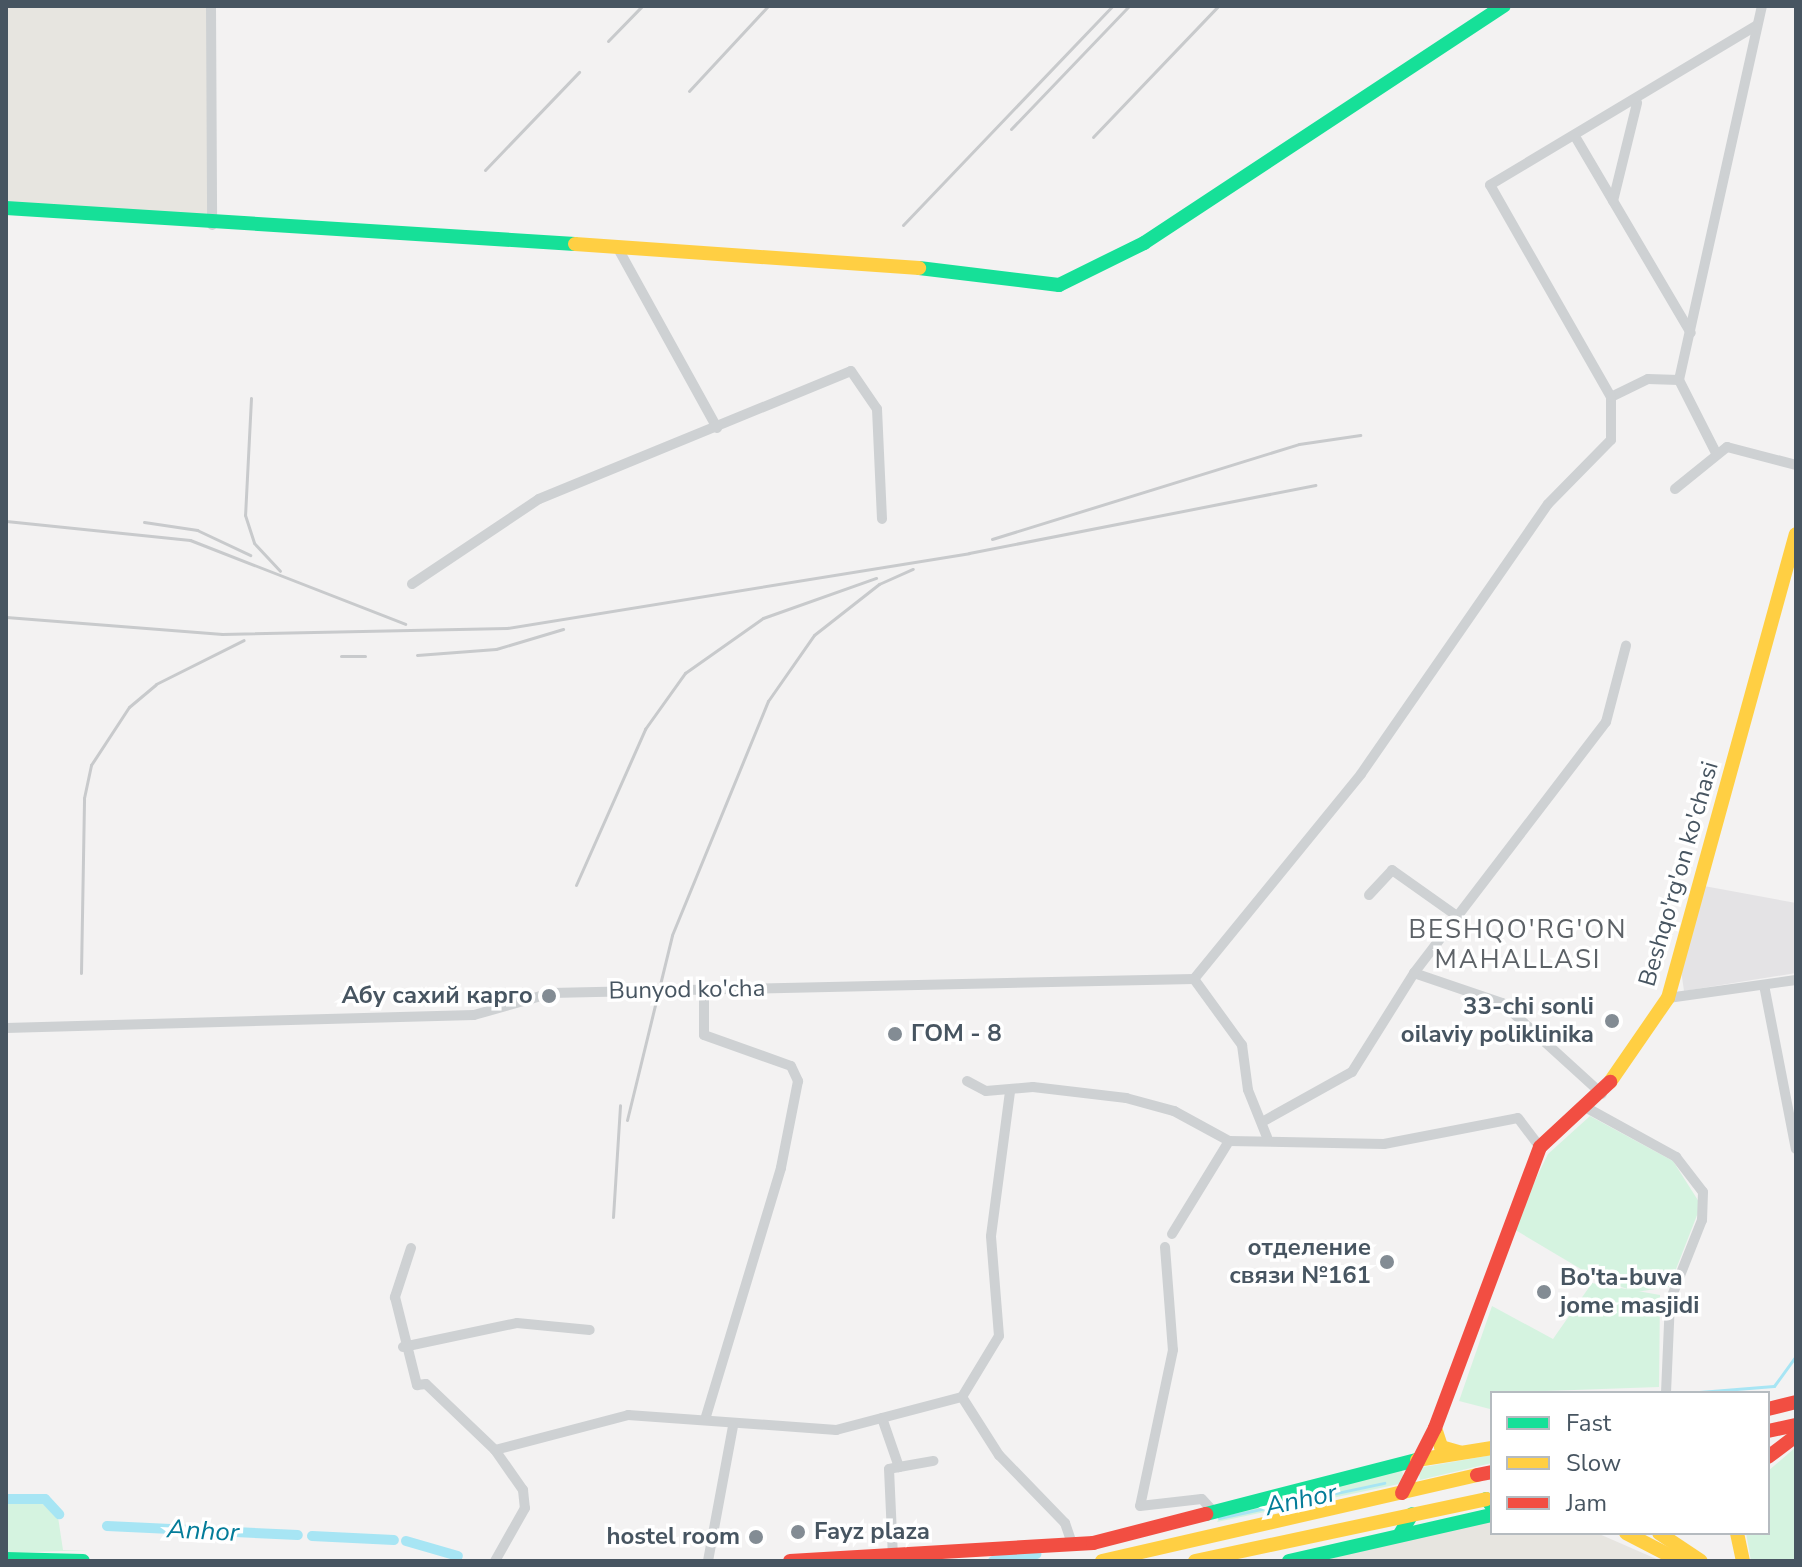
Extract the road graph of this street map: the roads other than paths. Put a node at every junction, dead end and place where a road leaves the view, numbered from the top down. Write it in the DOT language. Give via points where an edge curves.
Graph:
graph roads {
  1 [pos="211,6"];
  2 [pos="1504,6"];
  3 [pos="1762,6"];
  4 [pos="1757,25"];
  5 [pos="1637,103"];
  6 [pos="1576,138"];
  7 [pos="1613,201"];
  8 [pos="6,208"];
  9 [pos="212,225"];
  10 [pos="620,252"];
  11 [pos="1691,333"];
  12 [pos="1679,380"];
  13 [pos="1611,397"];
  14 [pos="717,428"];
  15 [pos="1716,453"];
  16 [pos="1796,465"];
  17 [pos="1675,489"];
  18 [pos="882,519"];
  19 [pos="1796,534"];
  20 [pos="412,584"];
  21 [pos="1626,646"];
  22 [pos="1369,895"];
  23 [pos="1457,916"];
  24 [pos="1414,973"];
  25 [pos="1194,979"];
  26 [pos="1796,980"];
  27 [pos="1764,985"];
  28 [pos="704,992"];
  29 [pos="1668,998"];
  30 [pos="6,1028"];
  31 [pos="967,1081"];
  32 [pos="1010,1091"];
  33 [pos="1602,1094"];
  34 [pos="1587,1108"];
  35 [pos="1262,1122"];
  36 [pos="1267,1137"];
  37 [pos="1229,1141"];
  38 [pos="1540,1147"];
  39 [pos="1796,1149"];
  40 [pos="1172,1234"];
  41 [pos="1165,1247"];
  42 [pos="411,1248"];
  43 [pos="590,1330"];
  44 [pos="403,1347"];
  45 [pos="1666,1391"];
  46 [pos="962,1397"];
  47 [pos="1796,1402"];
  48 [pos="1770,1408"];
  49 [pos="706,1417"];
  50 [pos="882,1418"];
  51 [pos="1796,1425"];
  52 [pos="733,1426"];
  53 [pos="1435,1428"];
  54 [pos="1770,1431"];
  55 [pos="1796,1436"];
  56 [pos="1490,1448"];
  57 [pos="495,1450"];
  58 [pos="1462,1453"];
  59 [pos="1770,1456"];
  60 [pos="1417,1460"];
  61 [pos="933,1461"];
  62 [pos="899,1467"];
  63 [pos="1485,1474"];
  64 [pos="1402,1493"];
  65 [pos="1490,1500"];
  66 [pos="1212,1510"];
  67 [pos="1412,1514"];
  68 [pos="1490,1515"];
  69 [pos="1400,1534"];
  70 [pos="1630,1535"];
  71 [pos="1662,1535"];
  72 [pos="1737,1535"];
  73 [pos="1072,1543"];
  74 [pos="893,1556"];
  75 [pos="6,1559"];
  76 [pos="83,1561"];
  77 [pos="495,1561"];
  78 [pos="708,1561"];
  79 [pos="790,1561"];
  80 [pos="1102,1561"];
  81 [pos="1195,1561"];
  82 [pos="1289,1561"];
  83 [pos="1680,1561"];
  84 [pos="1701,1561"];
  85 [pos="1743,1561"];
  1 -- 9 [label="street"];
  2 -- 10 [label="main road" via="1144,243 1068,283"];
  3 -- 4 [label="street"];
  4 -- 5 [label="street"];
  4 -- 11 [label="street"];
  5 -- 6 [label="street"];
  5 -- 7 [label="street"];
  6 -- 7 [label="street"];
  6 -- 13 [label="street" via="1490,185"];
  7 -- 11 [label="street"];
  8 -- 9 [label="main road"];
  9 -- 10 [label="main road"];
  10 -- 14 [label="street"];
  11 -- 12 [label="street"];
  12 -- 13 [label="street" via="1648,379"];
  12 -- 15 [label="street"];
  13 -- 25 [label="street" via="1611,440 1548,504 1361,774"];
  14 -- 18 [label="street" via="851,371 877,409"];
  14 -- 20 [label="street" via="539,499"];
  15 -- 16 [label="street" via="1727,447"];
  15 -- 17 [label="street"];
  19 -- 29 [label="main road, Beshqo'rg'on ko'chasi"];
  21 -- 23 [label="street" via="1606,722"];
  22 -- 23 [label="street" via="1392,870"];
  23 -- 24 [label="street"];
  24 -- 33 [label="street" via="1502,1003"];
  24 -- 35 [label="street" via="1352,1072"];
  25 -- 28 [label="street, Bunyod ko'cha"];
  25 -- 35 [label="street" via="1242,1045"];
  26 -- 27 [label="street"];
  27 -- 29 [label="street"];
  27 -- 39 [label="street"];
  28 -- 30 [label="street, Bunyod ko'cha" via="551,993 474,1015"];
  28 -- 49 [label="street" via="704,1035 791,1066 798,1081 781,1168"];
  29 -- 33 [label="main road, Beshqo'rg'on ko'chasi"];
  31 -- 32 [label="street"];
  32 -- 37 [label="street" via="1126,1098 1174,1111"];
  32 -- 46 [label="street" via="991,1236 999,1336"];
  33 -- 34 [label="main road, Beshqo'rg'on ko'chasi"];
  34 -- 38 [label="main road, Beshqo'rg'on ko'chasi"];
  34 -- 45 [label="street" via="1676,1157 1703,1192 1702,1220 1670,1301"];
  35 -- 36 [label="street"];
  36 -- 37 [label="street"];
  36 -- 38 [label="street" via="1384,1144 1518,1118"];
  37 -- 40 [label="street"];
  38 -- 53 [label="main road, Beshqo'rg'on ko'chasi"];
  41 -- 66 [label="street" via="1173,1350 1140,1506 1202,1499"];
  42 -- 44 [label="street" via="395,1297"];
  43 -- 44 [label="street" via="517,1323"];
  44 -- 57 [label="street" via="417,1385 426,1384"];
  46 -- 50 [label="street"];
  46 -- 73 [label="street" via="999,1455 1065,1523"];
  47 -- 48 [label="main road"];
  49 -- 52 [label="street"];
  49 -- 57 [label="street" via="606,1418"];
  50 -- 52 [label="street" via="836,1430"];
  50 -- 62 [label="street"];
  51 -- 54 [label="main road"];
  52 -- 78 [label="street"];
  53 -- 58 [label="main road" via="1441,1447"];
  53 -- 60 [label="main road, Beshqo'rg'on ko'chasi"];
  55 -- 59 [label="main road"];
  56 -- 58 [label="main road"];
  57 -- 77 [label="street" via="523,1490 525,1508"];
  58 -- 60 [label="main road"];
  60 -- 64 [label="main road, Beshqo'rg'on ko'chasi"];
  60 -- 66 [label="main road"];
  61 -- 62 [label="street"];
  62 -- 74 [label="street" via="889,1469"];
  63 -- 64 [label="main road"];
  64 -- 80 [label="main road"];
  65 -- 67 [label="main road"];
  66 -- 73 [label="main road"];
  67 -- 69 [label="main road"];
  67 -- 81 [label="main road"];
  68 -- 69 [label="main road"];
  69 -- 82 [label="main road"];
  70 -- 83 [label="main road"];
  71 -- 84 [label="main road"];
  72 -- 85 [label="main road"];
  73 -- 74 [label="main road"];
  74 -- 79 [label="main road"];
  75 -- 76 [label="main road"];
}
